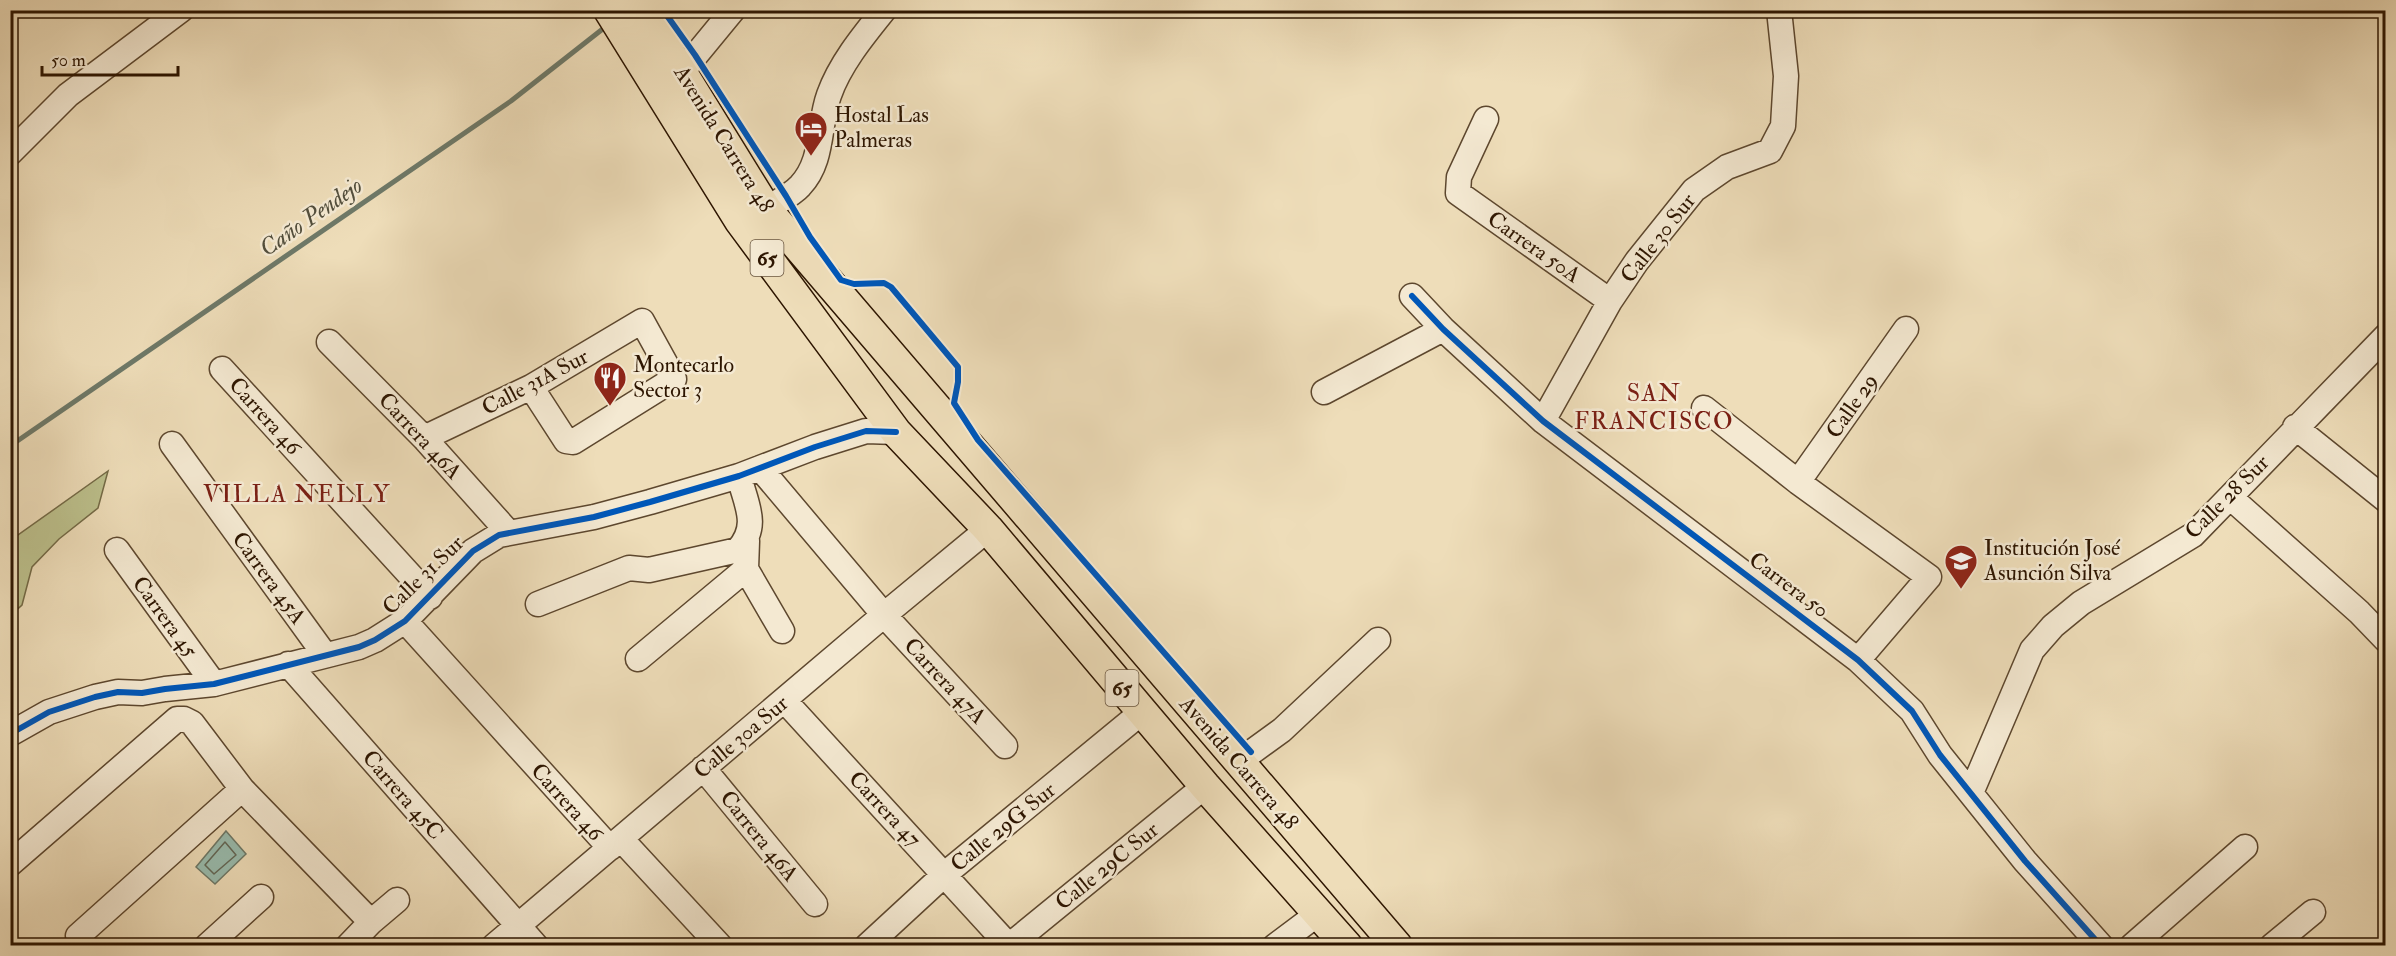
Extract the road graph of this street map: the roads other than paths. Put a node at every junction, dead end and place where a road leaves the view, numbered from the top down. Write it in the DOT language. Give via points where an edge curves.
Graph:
graph roads {
  1 [pos="181,10"];
  2 [pos="609,10"];
  3 [pos="643,10"];
  4 [pos="733,10"];
  5 [pos="884,10"];
  6 [pos="1779,10"];
  7 [pos="677,65"];
  8 [pos="1486,119"];
  9 [pos="10,153"];
  10 [pos="766,209"];
  11 [pos="1412,296"];
  12 [pos="1610,301"];
  13 [pos="1443,329"];
  14 [pos="1906,329"];
  15 [pos="2385,336"];
  16 [pos="329,342"];
  17 [pos="222,369"];
  18 [pos="531,387"];
  19 [pos="1324,392"];
  20 [pos="1704,408"];
  21 [pos="1543,421"];
  22 [pos="2295,427"];
  23 [pos="896,432"];
  24 [pos="424,438"];
  25 [pos="172,444"];
  26 [pos="749,472"];
  27 [pos="1798,482"];
  28 [pos="2231,498"];
  29 [pos="2385,500"];
  30 [pos="988,529"];
  31 [pos="509,533"];
  32 [pos="747,541"];
  33 [pos="117,550"];
  34 [pos="746,569"];
  35 [pos="430,597"];
  36 [pos="538,604"];
  37 [pos="884,615"];
  38 [pos="405,621"];
  39 [pos="782,631"];
  40 [pos="1378,640"];
  41 [pos="2385,640"];
  42 [pos="325,655"];
  43 [pos="638,659"];
  44 [pos="1858,660"];
  45 [pos="288,664"];
  46 [pos="214,684"];
  47 [pos="784,700"];
  48 [pos="1142,712"];
  49 [pos="10,734"];
  50 [pos="1005,746"];
  51 [pos="1238,762"];
  52 [pos="703,768"];
  53 [pos="1205,786"];
  54 [pos="242,789"];
  55 [pos="1971,793"];
  56 [pos="615,844"];
  57 [pos="2245,847"];
  58 [pos="10,864"];
  59 [pos="945,874"];
  60 [pos="261,897"];
  61 [pos="397,900"];
  62 [pos="814,904"];
  63 [pos="2313,912"];
  64 [pos="1319,913"];
  65 [pos="370,922"];
  66 [pos="518,925"];
  67 [pos="78,936"];
  68 [pos="354,944"];
  69 [pos="207,945"];
  70 [pos="495,945"];
  71 [pos="536,945"];
  72 [pos="720,945"];
  73 [pos="867,945"];
  74 [pos="1009,945"];
  75 [pos="1275,945"];
  76 [pos="1347,945"];
  77 [pos="1397,945"];
  78 [pos="2101,945"];
  79 [pos="2132,945"];
  80 [pos="2272,945"];
  1 -- 9 [label="street" via="68,95"];
  2 -- 23 [label="main road, Avenida Carrera 48 / 65" via="740,221"];
  3 -- 7 [label="main road, Avenida Carrera 48 / 65"];
  4 -- 7 [label="street"];
  5 -- 10 [label="street" via="841,67 832,86 810,172 800,186"];
  6 -- 12 [label="street, Calle 30 Sur" via="1786,76 1783,126 1770,151 1727,167 1694,190"];
  7 -- 10 [label="main road, Avenida Carrera 48 / 65"];
  8 -- 12 [label="street, Carrera 50A" via="1459,177 1458,193"];
  10 -- 51 [label="main road, Avenida Carrera 48 / 65"];
  11 -- 13 [label="street, Carrera 50"];
  12 -- 21 [label="street, Calle 30 Sur"];
  13 -- 19 [label="street"];
  13 -- 21 [label="street, Carrera 50"];
  14 -- 27 [label="street, Calle 29"];
  15 -- 22 [label="street, Calle 28 Sur"];
  16 -- 24 [label="street, Carrera 46A"];
  17 -- 35 [label="street, Carrera 46"];
  18 -- 18 [label="street, Calle 31A Sur" via="642,321 674,380 573,442 566,441"];
  18 -- 24 [label="street, Calle 31A Sur"];
  20 -- 27 [label="street"];
  21 -- 44 [label="street, Carrera 50"];
  22 -- 28 [label="street, Calle 28 Sur"];
  22 -- 29 [label="street"];
  23 -- 26 [label="street, Calle 31 Sur" via="866,431"];
  23 -- 30 [label="main road, Avenida Carrera 48 / 65"];
  24 -- 31 [label="street, Carrera 46A"];
  25 -- 42 [label="street, Carrera 45A"];
  26 -- 31 [label="street, Calle 31 Sur" via="594,517"];
  26 -- 32 [label="street" via="752,525"];
  26 -- 37 [label="street, Carrera 47A"];
  27 -- 44 [label="street" via="1929,577"];
  28 -- 41 [label="street"];
  28 -- 55 [label="street, Calle 28 Sur" via="2193,535 2081,603 2053,626 2032,650"];
  30 -- 37 [label="street, Calle 30a Sur"];
  30 -- 48 [label="main road, Avenida Carrera 48 / 65"];
  31 -- 35 [label="street, Calle 31 Sur" via="481,544"];
  32 -- 34 [label="street"];
  32 -- 36 [label="street" via="738,550 649,570 629,568"];
  33 -- 46 [label="street, Carrera 45"];
  34 -- 39 [label="street"];
  34 -- 43 [label="street"];
  35 -- 38 [label="street, Calle 31 Sur"];
  37 -- 47 [label="street, Calle 30a Sur"];
  37 -- 50 [label="street, Carrera 47A"];
  38 -- 42 [label="street, Calle 31 Sur" via="359,647"];
  38 -- 56 [label="street, Carrera 46"];
  40 -- 51 [label="street" via="1282,730"];
  42 -- 45 [label="street, Calle 31 Sur"];
  44 -- 55 [label="street, Carrera 50" via="1911,711"];
  45 -- 46 [label="street, Calle 31 Sur"];
  45 -- 66 [label="street, Carrera 45C"];
  46 -- 49 [label="street, Calle 31 Sur" via="95,696 49,712"];
  47 -- 52 [label="street, Calle 30a Sur"];
  47 -- 59 [label="street, Carrera 47"];
  48 -- 53 [label="main road, Avenida Carrera 48 / 65"];
  48 -- 59 [label="street, Calle 29G Sur"];
  51 -- 77 [label="main road, Avenida Carrera 48 / 65"];
  52 -- 56 [label="street, Calle 30a Sur"];
  52 -- 62 [label="street, Carrera 46A"];
  53 -- 64 [label="main road, Avenida Carrera 48 / 65"];
  53 -- 74 [label="street, Calle 29C Sur"];
  54 -- 58 [label="street" via="192,723 177,719"];
  54 -- 65 [label="street"];
  54 -- 67 [label="street"];
  55 -- 78 [label="street, Carrera 50" via="2025,861"];
  56 -- 66 [label="street, Calle 30a Sur"];
  56 -- 72 [label="street, Carrera 46"];
  57 -- 79 [label="street"];
  59 -- 73 [label="street, Calle 29G Sur"];
  59 -- 74 [label="street, Carrera 47"];
  60 -- 69 [label="street"];
  61 -- 65 [label="street"];
  63 -- 80 [label="street"];
  64 -- 75 [label="street"];
  64 -- 76 [label="main road, Avenida Carrera 48 / 65"];
  65 -- 68 [label="street"];
  66 -- 70 [label="street, Calle 30a Sur"];
  66 -- 71 [label="street"];
}
